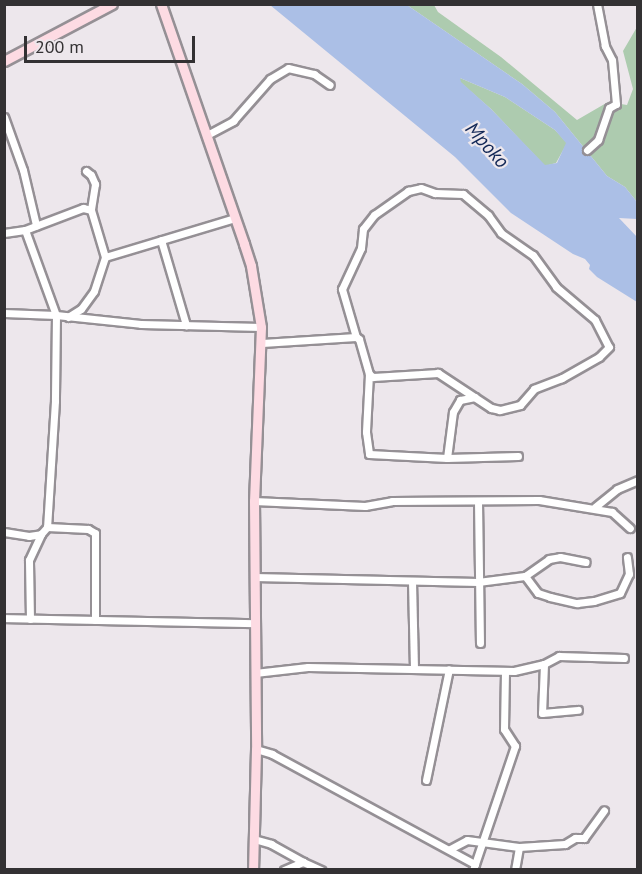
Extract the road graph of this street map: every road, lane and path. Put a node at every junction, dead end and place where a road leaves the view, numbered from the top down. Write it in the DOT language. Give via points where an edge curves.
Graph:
graph roads {
  1 [pos="112,4"];
  2 [pos="161,4"];
  3 [pos="597,4"];
  4 [pos="4,61"];
  5 [pos="330,85"];
  6 [pos="4,117"];
  7 [pos="207,135"];
  8 [pos="587,150"];
  9 [pos="86,171"];
  10 [pos="91,210"];
  11 [pos="235,218"];
  12 [pos="36,225"];
  13 [pos="25,230"];
  14 [pos="4,233"];
  15 [pos="161,240"];
  16 [pos="105,257"];
  17 [pos="4,313"];
  18 [pos="56,315"];
  19 [pos="68,317"];
  20 [pos="186,325"];
  21 [pos="261,327"];
  22 [pos="356,337"];
  23 [pos="262,343"];
  24 [pos="369,374"];
  25 [pos="476,397"];
  26 [pos="518,456"];
  27 [pos="447,458"];
  28 [pos="638,480"];
  29 [pos="254,501"];
  30 [pos="478,501"];
  31 [pos="595,507"];
  32 [pos="47,527"];
  33 [pos="630,528"];
  34 [pos="4,532"];
  35 [pos="41,534"];
  36 [pos="627,557"];
  37 [pos="586,562"];
  38 [pos="525,576"];
  39 [pos="254,577"];
  40 [pos="412,580"];
  41 [pos="478,582"];
  42 [pos="4,618"];
  43 [pos="30,619"];
  44 [pos="95,620"];
  45 [pos="253,623"];
  46 [pos="480,643"];
  47 [pos="624,658"];
  48 [pos="544,664"];
  49 [pos="414,668"];
  50 [pos="449,669"];
  51 [pos="505,671"];
  52 [pos="255,673"];
  53 [pos="578,710"];
  54 [pos="256,749"];
  55 [pos="426,780"];
  56 [pos="604,810"];
  57 [pos="254,839"];
  58 [pos="482,841"];
  59 [pos="519,847"];
  60 [pos="450,849"];
  61 [pos="303,862"];
  62 [pos="474,867"];
  63 [pos="253,870"];
  64 [pos="284,870"];
  65 [pos="321,870"];
  66 [pos="516,870"];
  1 -- 4 [label="street"];
  2 -- 7 [label="street"];
  3 -- 8 [label="street" via="605,46 612,60 616,104 609,108 598,140"];
  5 -- 7 [label="street" via="314,74 288,68 270,79 233,121"];
  6 -- 12 [label="street" via="23,170"];
  7 -- 11 [label="street"];
  9 -- 10 [label="street" via="95,184"];
  10 -- 12 [label="street" via="83,208"];
  10 -- 16 [label="street"];
  11 -- 15 [label="street"];
  11 -- 21 [label="street" via="251,266"];
  12 -- 13 [label="street"];
  13 -- 14 [label="street"];
  13 -- 18 [label="street"];
  15 -- 16 [label="street"];
  15 -- 20 [label="street"];
  16 -- 19 [label="street" via="94,291 81,309"];
  17 -- 18 [label="street"];
  18 -- 19 [label="street"];
  18 -- 32 [label="street"];
  19 -- 20 [label="street"];
  20 -- 21 [label="street"];
  21 -- 23 [label="street"];
  22 -- 23 [label="street"];
  22 -- 24 [label="street" via="360,339"];
  22 -- 25 [label="street" via="342,289 361,248 366,223 416,188 462,194 488,215 508,239 533,255 556,287 595,320 609,347 562,378 534,389 520,405 510,409 491,408"];
  23 -- 29 [label="street"];
  24 -- 25 [label="street" via="378,378 438,373"];
  24 -- 27 [label="street" via="369,454"];
  25 -- 27 [label="street" via="460,400 453,412"];
  26 -- 27 [label="street"];
  28 -- 31 [label="street" via="617,489"];
  29 -- 30 [label="street" via="365,506 392,501"];
  29 -- 39 [label="street"];
  30 -- 31 [label="street" via="539,500"];
  30 -- 41 [label="street"];
  31 -- 33 [label="street" via="619,515"];
  32 -- 35 [label="street"];
  32 -- 44 [label="street" via="88,529 95,534"];
  34 -- 35 [label="street"];
  35 -- 43 [label="street" via="29,560"];
  36 -- 38 [label="street" via="629,574 620,593 594,601 577,603 538,593"];
  37 -- 38 [label="street" via="549,559"];
  38 -- 41 [label="street"];
  39 -- 40 [label="street"];
  39 -- 45 [label="street"];
  40 -- 41 [label="street"];
  40 -- 49 [label="street"];
  41 -- 46 [label="street"];
  42 -- 43 [label="street"];
  43 -- 44 [label="street"];
  44 -- 45 [label="street"];
  45 -- 52 [label="street"];
  47 -- 48 [label="street" via="559,656"];
  48 -- 51 [label="street"];
  48 -- 53 [label="street" via="542,713"];
  49 -- 50 [label="street"];
  49 -- 52 [label="street" via="308,668"];
  50 -- 51 [label="street"];
  50 -- 55 [label="street"];
  51 -- 58 [label="street" via="504,729 515,746"];
  52 -- 54 [label="street"];
  54 -- 57 [label="street"];
  54 -- 60 [label="street"];
  56 -- 59 [label="street" via="584,838 555,846"];
  57 -- 61 [label="street" via="272,844"];
  57 -- 63 [label="street"];
  58 -- 59 [label="street"];
  58 -- 60 [label="street" via="467,840"];
  58 -- 62 [label="street"];
  59 -- 66 [label="street"];
  60 -- 62 [label="street"];
  61 -- 64 [label="street"];
  61 -- 65 [label="street"];
}
